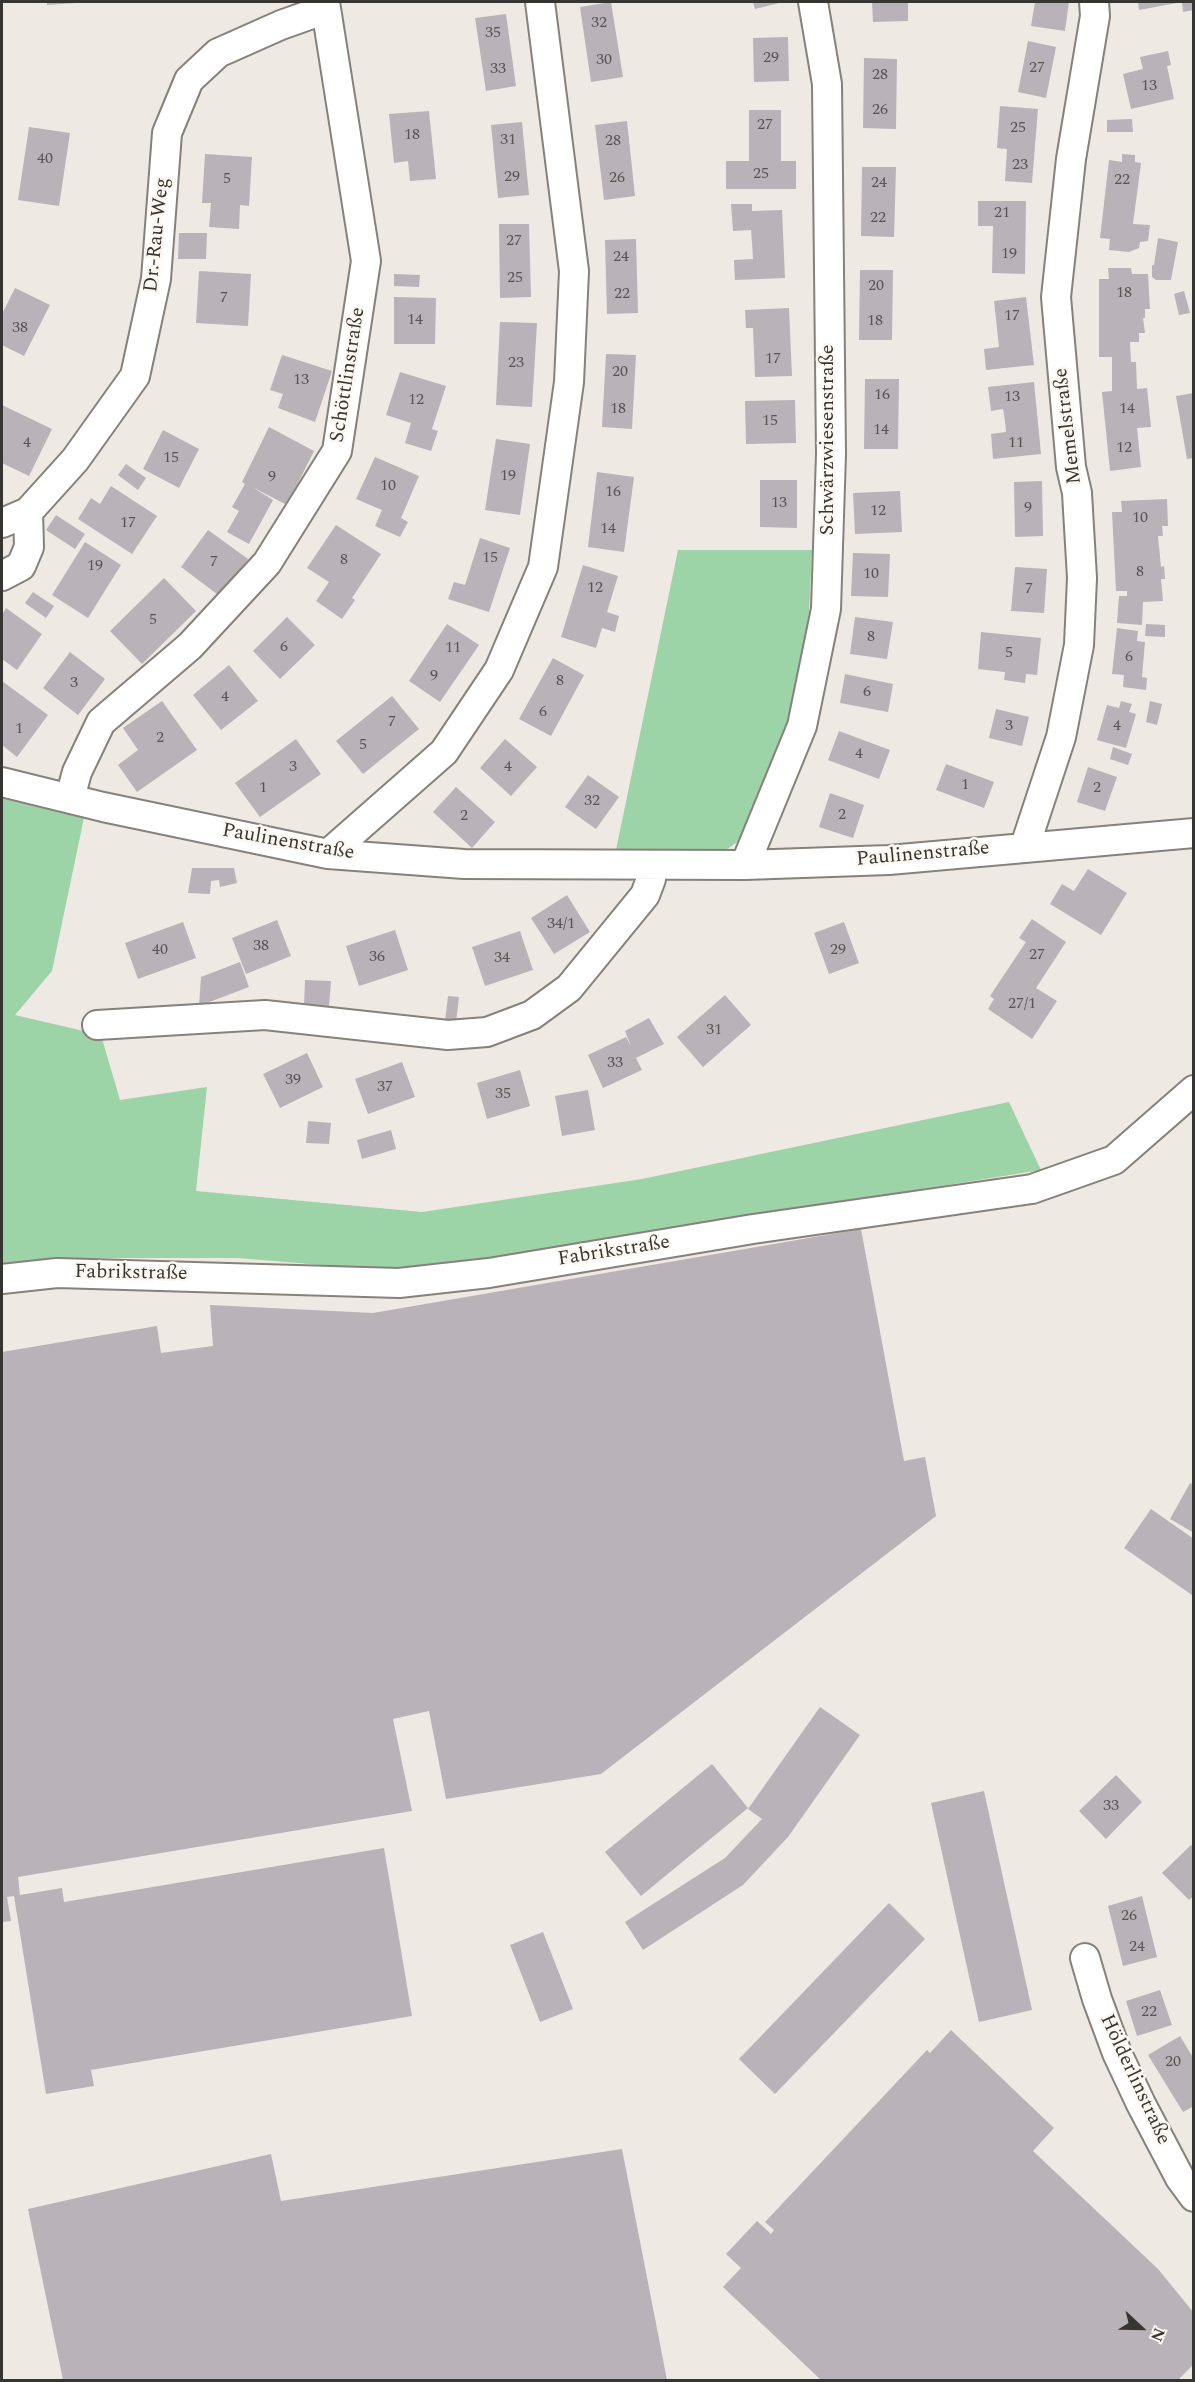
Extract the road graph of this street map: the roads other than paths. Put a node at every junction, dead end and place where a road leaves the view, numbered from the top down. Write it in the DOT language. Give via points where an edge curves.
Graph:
graph roads {
  1 [pos="540,2"];
  2 [pos="813,2"];
  3 [pos="1094,2"];
  4 [pos="326,5"];
  5 [pos="28,512"];
  6 [pos="2,523"];
  7 [pos="2,576"];
  8 [pos="2,782"];
  9 [pos="70,798"];
  10 [pos="1194,833"];
  11 [pos="1025,846"];
  12 [pos="328,854"];
  13 [pos="746,865"];
  14 [pos="651,866"];
  15 [pos="97,1025"];
  16 [pos="1194,1090"];
  17 [pos="2,1279"];
  18 [pos="1085,1958"];
  19 [pos="1194,2197"];
  1 -- 12 [label="street" via="574,271 569,382 543,567 499,670 444,752"];
  2 -- 13 [label="street, Schwärzwiesenstraße" via="827,84 831,454 826,609 802,726"];
  3 -- 11 [label="street, Memelstraße" via="1056,297 1082,567 1078,645 1061,737"];
  4 -- 5 [label="street, Dr.-Rau-Weg" via="218,53 189,80 167,134 156,279 135,376 75,460"];
  4 -- 9 [label="street, Schöttlinstraße" via="366,261 337,451 267,563 190,646 101,722 77,772"];
  5 -- 6 [label="street, Dr.-Rau-Weg"];
  5 -- 7 [label="street" via="29,547 21,566"];
  8 -- 9 [label="street, Paulinenstraße"];
  9 -- 12 [label="street, Paulinenstraße"];
  10 -- 11 [label="street, Paulinenstraße"];
  11 -- 13 [label="street, Paulinenstraße" via="889,860"];
  12 -- 14 [label="street, Paulinenstraße" via="464,864"];
  13 -- 14 [label="street, Paulinenstraße"];
  14 -- 15 [label="street" via="645,895 569,988 532,1015 487,1032 448,1035 265,1015"];
  16 -- 17 [label="street, Fabrikstraße" via="1114,1160 1032,1190 753,1229 489,1273 399,1282 57,1272"];
  18 -- 19 [label="street, Hölderlinstraße" via="1117,2053 1152,2126"];
}
